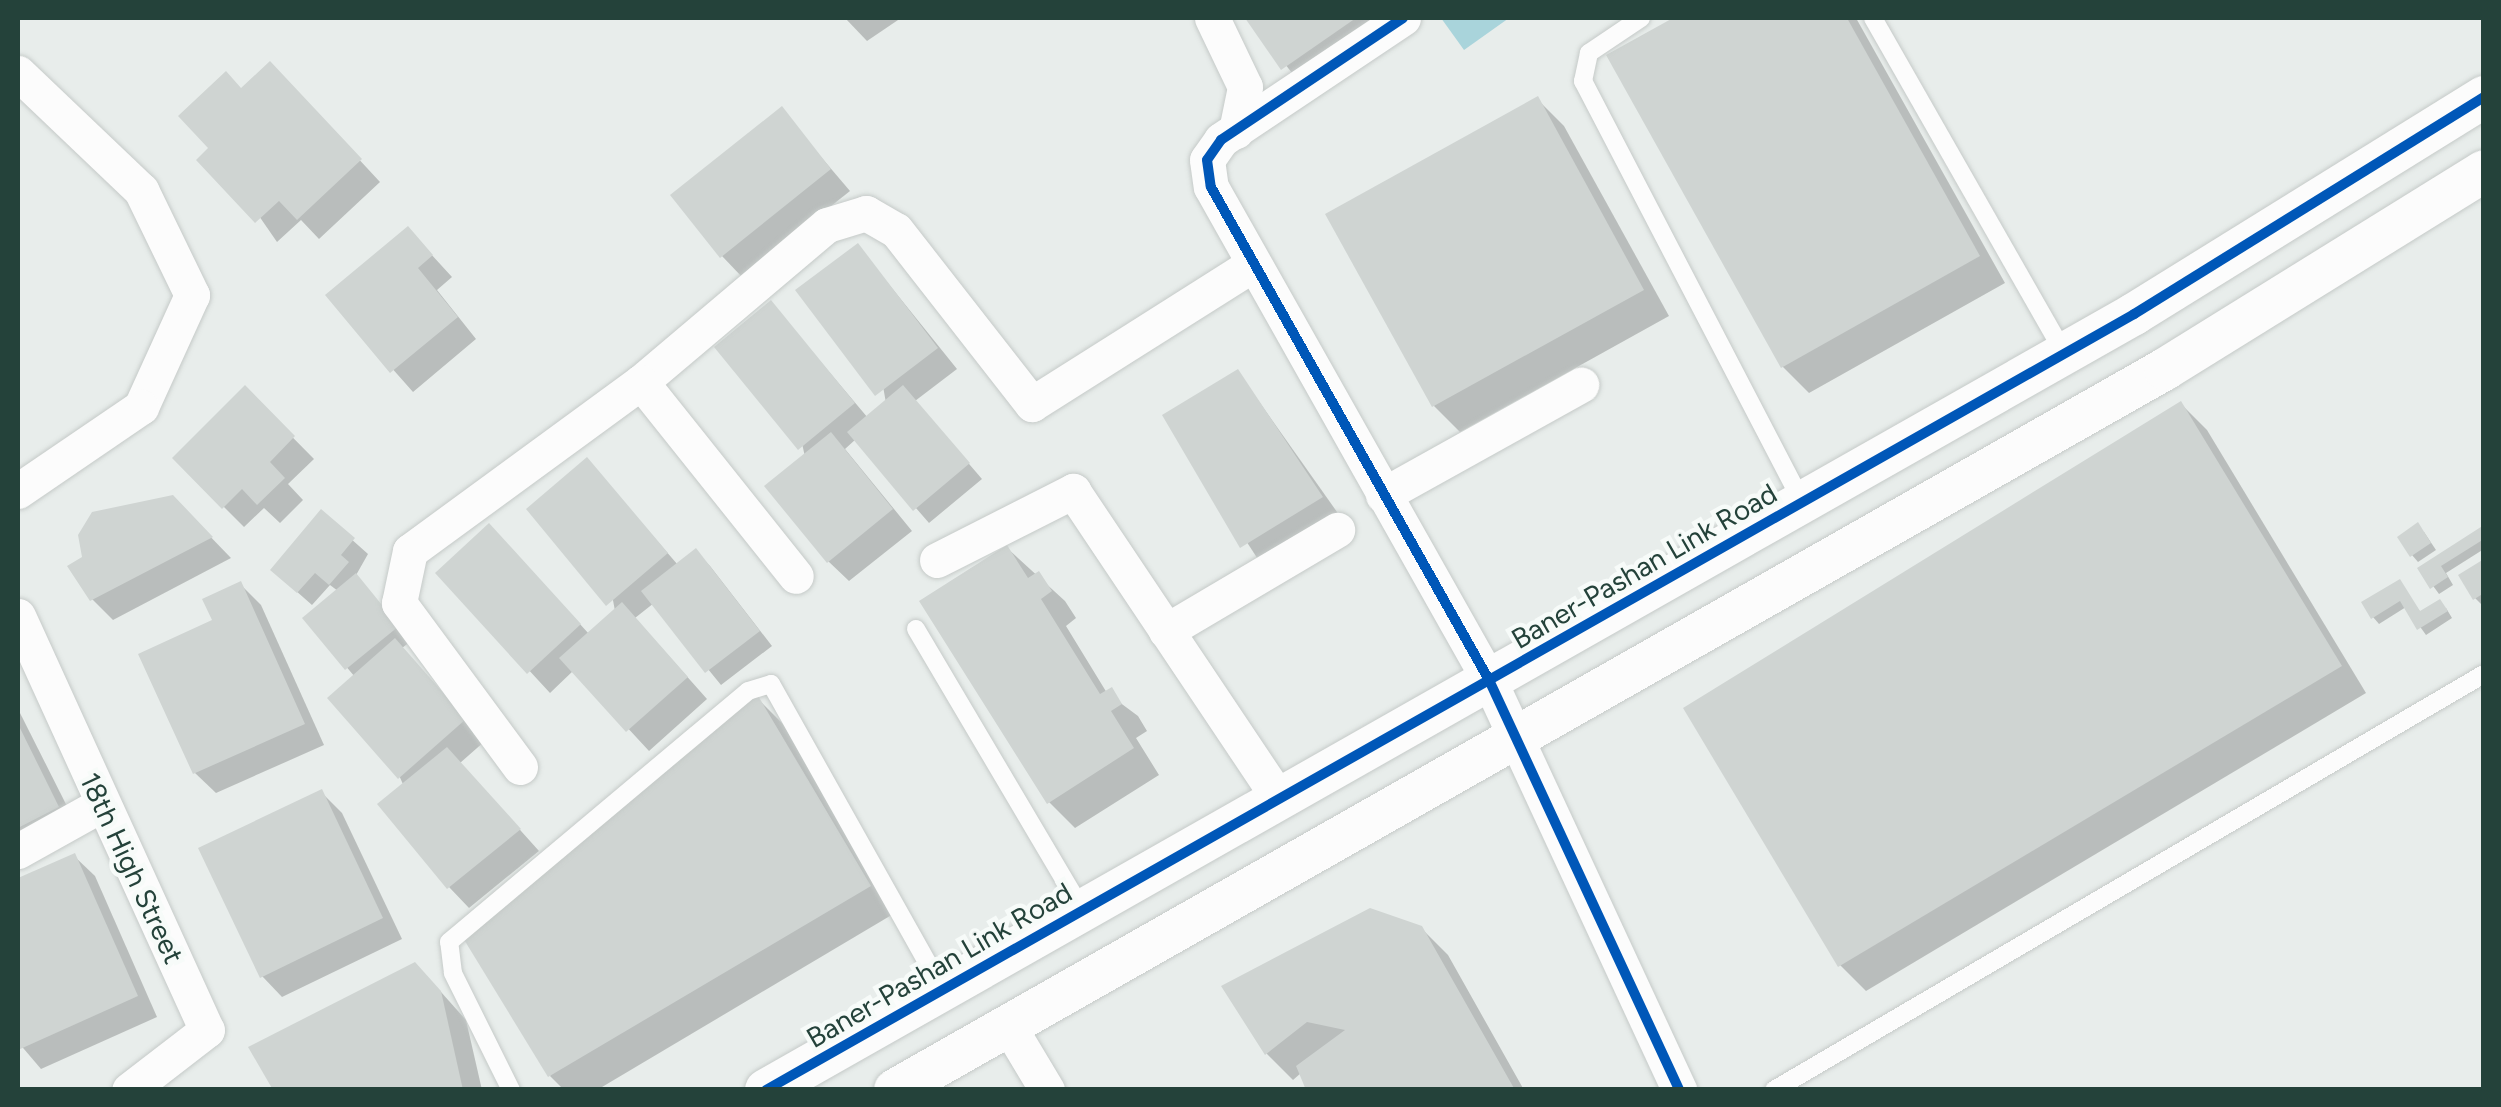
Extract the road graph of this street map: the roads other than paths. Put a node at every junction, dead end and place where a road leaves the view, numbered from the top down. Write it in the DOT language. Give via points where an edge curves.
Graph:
graph roads {
  1 [pos="1212,18"];
  2 [pos="1403,18"];
  3 [pos="1641,18"];
  4 [pos="1873,18"];
  5 [pos="18,73"];
  6 [pos="2484,96"];
  7 [pos="1236,131"];
  8 [pos="2484,171"];
  9 [pos="1250,266"];
  10 [pos="2064,354"];
  11 [pos="641,382"];
  12 [pos="1581,385"];
  13 [pos="18,491"];
  14 [pos="1383,496"];
  15 [pos="1802,502"];
  16 [pos="1337,530"];
  17 [pos="937,560"];
  18 [pos="796,576"];
  19 [pos="18,616"];
  20 [pos="916,629"];
  21 [pos="1166,631"];
  22 [pos="2484,674"];
  23 [pos="1489,680"];
  24 [pos="1515,738"];
  25 [pos="520,767"];
  26 [pos="1279,799"];
  27 [pos="102,804"];
  28 [pos="18,851"];
  29 [pos="1082,910"];
  30 [pos="942,990"];
  31 [pos="1008,1025"];
  32 [pos="130,1090"];
  33 [pos="511,1090"];
  34 [pos="766,1090"];
  35 [pos="895,1090"];
  36 [pos="1047,1090"];
  37 [pos="1679,1090"];
  38 [pos="1774,1090"];
  1 -- 7 [label="street" via="1245,87"];
  2 -- 7 [label="street"];
  3 -- 15 [label="lane" via="1589,53 1582,81"];
  4 -- 10 [label="lane"];
  5 -- 13 [label="street" via="141,190 192,295 141,408"];
  6 -- 10 [label="street, Baner-Pashan Link Road"];
  7 -- 9 [label="street" via="1207,160"];
  8 -- 24 [label="street" via="2166,369"];
  9 -- 11 [label="street" via="1032,404 896,230 866,213 828,225"];
  9 -- 14 [label="street"];
  10 -- 15 [label="street, Baner-Pashan Link Road"];
  11 -- 18 [label="street"];
  11 -- 25 [label="street" via="410,551 400,603"];
  12 -- 14 [label="street"];
  14 -- 23 [label="street"];
  15 -- 23 [label="street, Baner-Pashan Link Road"];
  16 -- 21 [label="street"];
  17 -- 21 [label="street" via="1073,490"];
  19 -- 27 [label="street, 18th High Street"];
  20 -- 29 [label="lane"];
  21 -- 26 [label="street"];
  22 -- 38 [label="lane"];
  23 -- 24 [label="street"];
  23 -- 26 [label="street, Baner-Pashan Link Road"];
  24 -- 31 [label="street"];
  24 -- 37 [label="street"];
  26 -- 29 [label="street, Baner-Pashan Link Road"];
  27 -- 28 [label="street"];
  27 -- 32 [label="street, 18th High Street" via="207,1030"];
  29 -- 30 [label="street, Baner-Pashan Link Road"];
  30 -- 33 [label="lane" via="771,684 748,690 449,942 453,973"];
  30 -- 34 [label="street, Baner-Pashan Link Road"];
  31 -- 35 [label="street"];
  31 -- 36 [label="street"];
}
